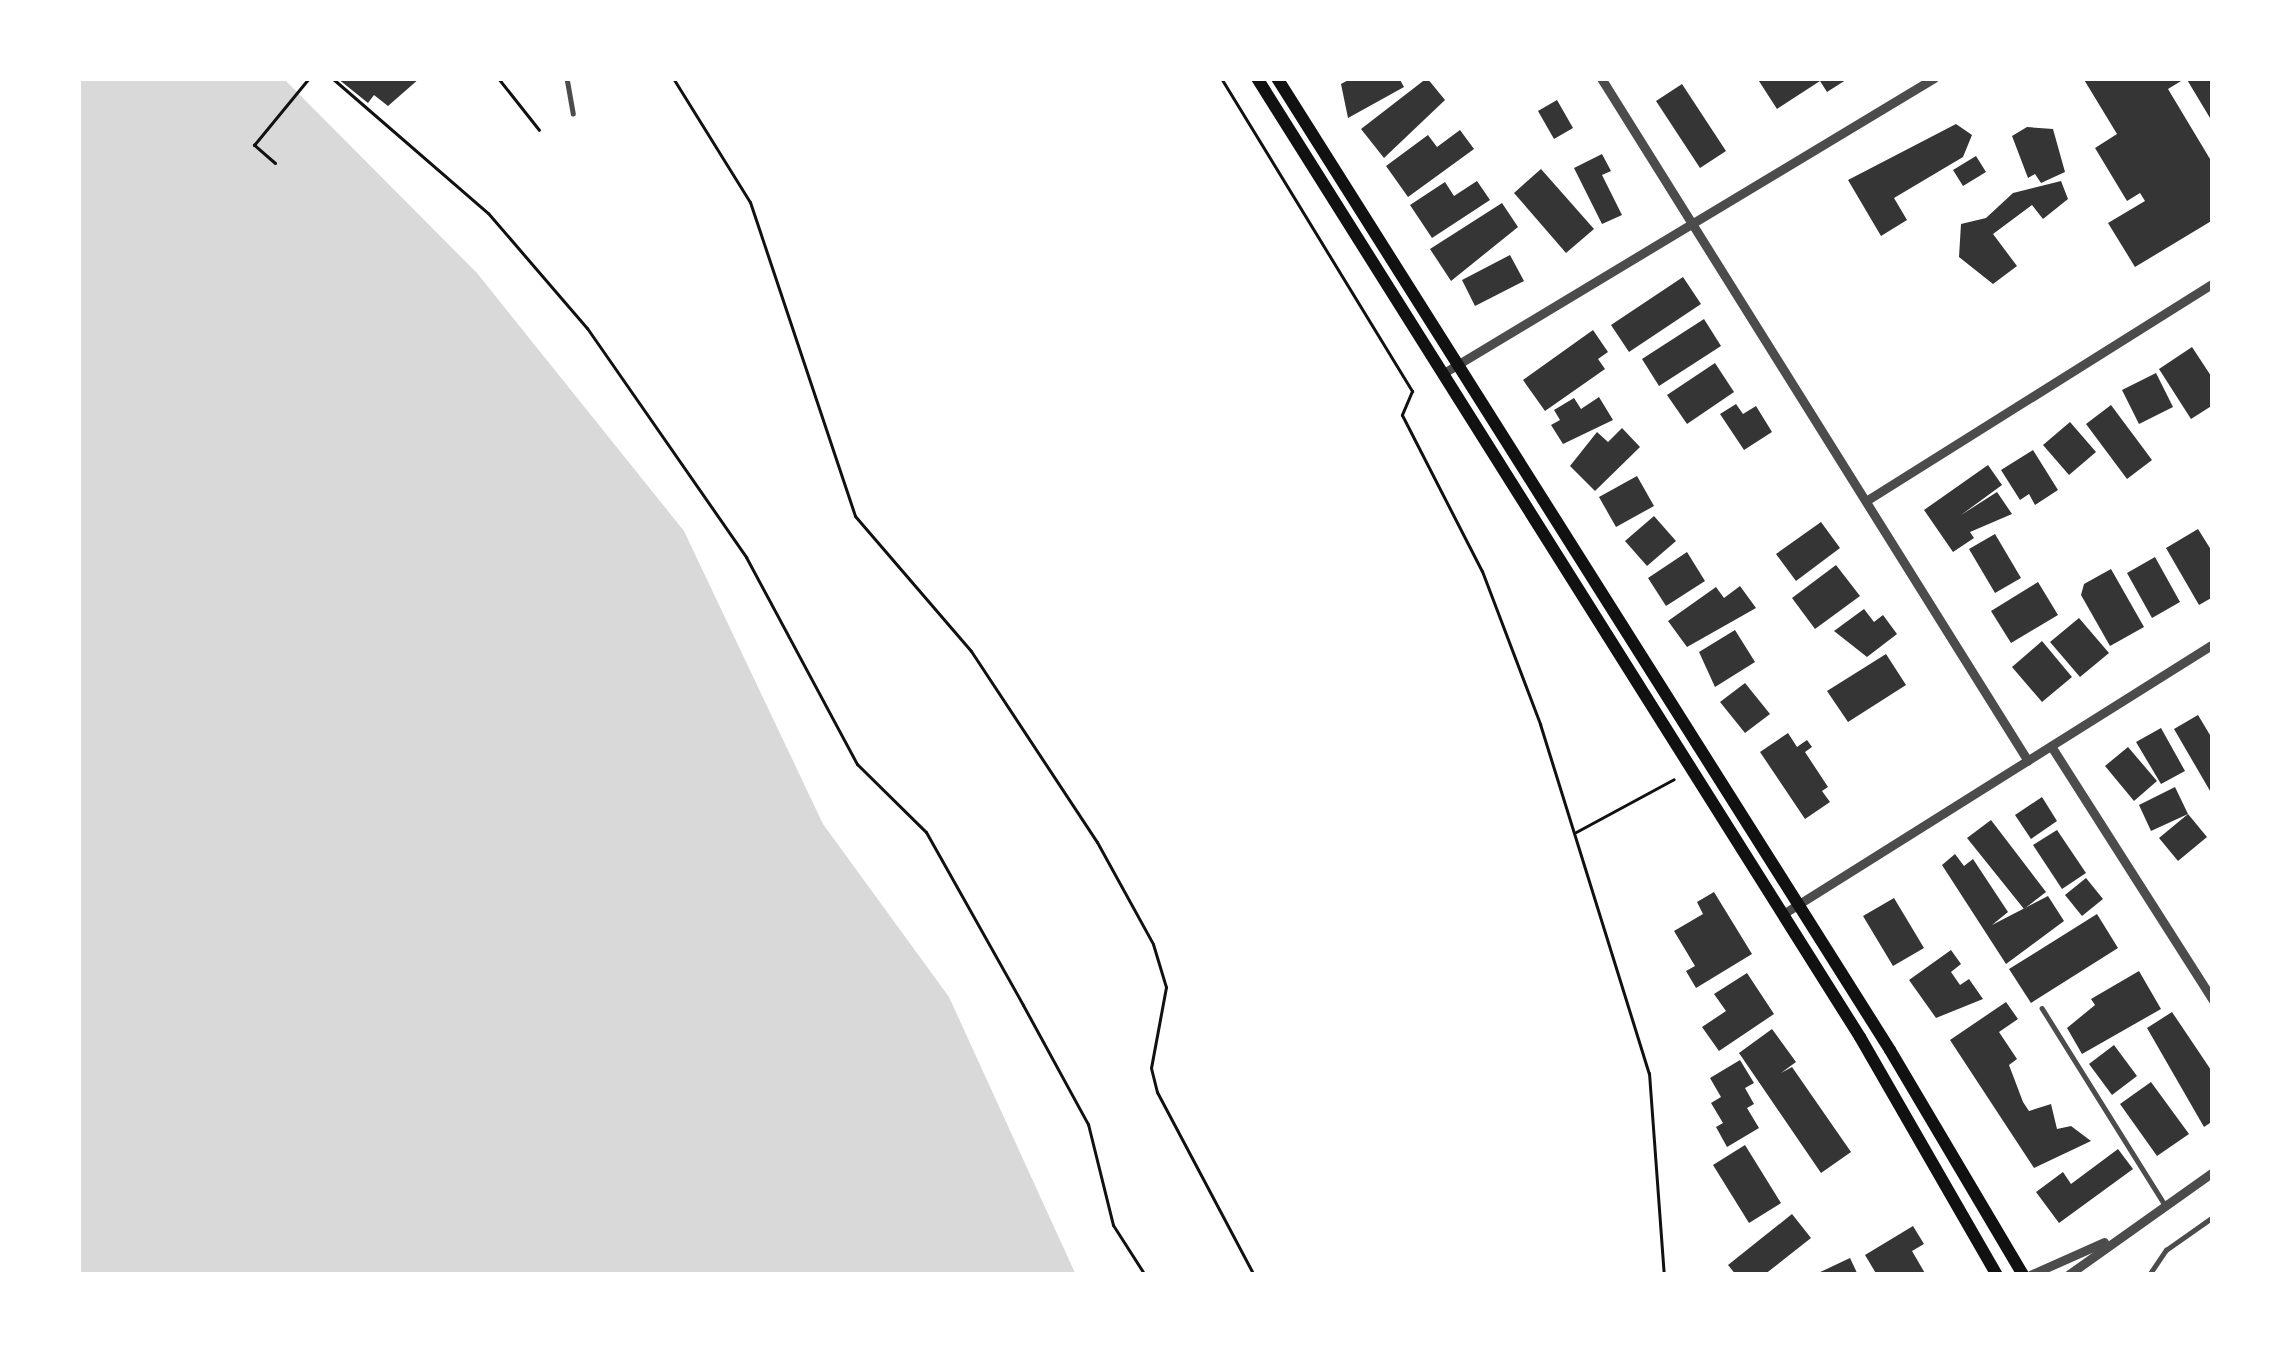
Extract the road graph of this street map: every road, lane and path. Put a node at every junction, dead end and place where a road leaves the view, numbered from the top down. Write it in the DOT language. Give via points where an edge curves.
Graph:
graph roads {
  1 [pos="309,78"];
  2 [pos="332,78"];
  3 [pos="498,78"];
  4 [pos="567,78"];
  5 [pos="673,78"];
  6 [pos="1222,78"];
  7 [pos="1257,78"];
  8 [pos="1277,78"];
  9 [pos="1601,78"];
  10 [pos="1934,78"];
  11 [pos="573,113"];
  12 [pos="539,130"];
  13 [pos="275,163"];
  14 [pos="1695,225"];
  15 [pos="2213,284"];
  16 [pos="1456,366"];
  17 [pos="1442,374"];
  18 [pos="1869,499"];
  19 [pos="2213,644"];
  20 [pos="2051,746"];
  21 [pos="2028,761"];
  22 [pos="1674,778"];
  23 [pos="1575,832"];
  24 [pos="1798,904"];
  25 [pos="1783,914"];
  26 [pos="2213,1000"];
  27 [pos="2042,1008"];
  28 [pos="2213,1172"];
  29 [pos="2164,1203"];
  30 [pos="2213,1217"];
  31 [pos="2104,1242"];
  32 [pos="1145,1275"];
  33 [pos="1254,1275"];
  34 [pos="1664,1275"];
  35 [pos="1997,1275"];
  36 [pos="2026,1275"];
  37 [pos="2068,1275"];
  38 [pos="2149,1275"];
  1 -- 13 [label="path" via="254,145"];
  2 -- 32 [label="path" via="453,176 545,279 746,557 857,764 926,832 1023,1005 1088,1124 1113,1225"];
  3 -- 12 [label="path"];
  4 -- 11 [label="lane"];
  5 -- 33 [label="path" via="750,202 856,515 971,651 1097,842 1153,944 1166,987 1151,1068 1157,1092"];
  6 -- 23 [label="path" via="1412,391 1402,415 1483,572"];
  7 -- 17 [label="main road"];
  8 -- 16 [label="main road"];
  9 -- 14 [label="street"];
  10 -- 14 [label="street"];
  14 -- 16 [label="street"];
  14 -- 18 [label="street"];
  15 -- 18 [label="street"];
  16 -- 17 [label="street"];
  16 -- 24 [label="main road"];
  17 -- 25 [label="main road"];
  18 -- 21 [label="street"];
  19 -- 20 [label="street"];
  20 -- 21 [label="street"];
  20 -- 26 [label="street"];
  21 -- 24 [label="street"];
  22 -- 23 [label="path"];
  23 -- 34 [label="path" via="1649,1073"];
  24 -- 25 [label="street"];
  24 -- 36 [label="main road"];
  25 -- 35 [label="main road"];
  27 -- 29 [label="lane"];
  28 -- 29 [label="street"];
  29 -- 31 [label="street"];
  30 -- 38 [label="lane" via="2166,1250"];
  31 -- 36 [label="street"];
  31 -- 37 [label="street"];
}
